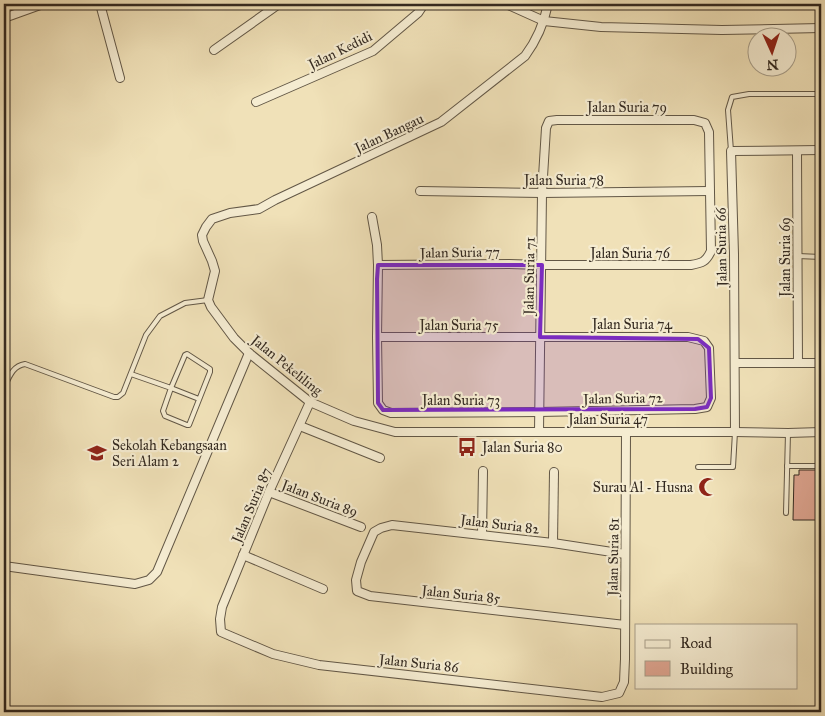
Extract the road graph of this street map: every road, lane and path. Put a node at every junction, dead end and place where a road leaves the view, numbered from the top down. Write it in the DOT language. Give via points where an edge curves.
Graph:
graph roads {
  1 [pos="43,4"];
  2 [pos="100,4"];
  3 [pos="279,4"];
  4 [pos="424,4"];
  5 [pos="506,4"];
  6 [pos="548,4"];
  7 [pos="4,18"];
  8 [pos="544,21"];
  9 [pos="821,28"];
  10 [pos="214,50"];
  11 [pos="120,78"];
  12 [pos="821,94"];
  13 [pos="256,102"];
  14 [pos="549,122"];
  15 [pos="821,150"];
  16 [pos="731,151"];
  17 [pos="798,151"];
  18 [pos="420,190"];
  19 [pos="709,192"];
  20 [pos="542,193"];
  21 [pos="372,218"];
  22 [pos="798,256"];
  23 [pos="821,256"];
  24 [pos="378,265"];
  25 [pos="542,265"];
  26 [pos="208,300"];
  27 [pos="377,337"];
  28 [pos="540,337"];
  29 [pos="248,353"];
  30 [pos="735,363"];
  31 [pos="798,363"];
  32 [pos="821,363"];
  33 [pos="131,374"];
  34 [pos="4,388"];
  35 [pos="171,388"];
  36 [pos="199,399"];
  37 [pos="310,402"];
  38 [pos="707,407"];
  39 [pos="539,412"];
  40 [pos="300,426"];
  41 [pos="395,432"];
  42 [pos="539,432"];
  43 [pos="626,432"];
  44 [pos="735,432"];
  45 [pos="821,432"];
  46 [pos="788,433"];
  47 [pos="380,458"];
  48 [pos="787,466"];
  49 [pos="821,466"];
  50 [pos="698,467"];
  51 [pos="483,471"];
  52 [pos="554,472"];
  53 [pos="269,492"];
  54 [pos="786,513"];
  55 [pos="362,527"];
  56 [pos="374,532"];
  57 [pos="482,535"];
  58 [pos="553,543"];
  59 [pos="626,554"];
  60 [pos="243,555"];
  61 [pos="4,566"];
  62 [pos="324,589"];
  63 [pos="220,620"];
  64 [pos="625,625"];
  65 [pos="624,682"];
  1 -- 7 [label="street"];
  2 -- 11 [label="street"];
  3 -- 10 [label="street"];
  4 -- 13 [label="street, Jalan Kedidi" via="418,13 373,51"];
  5 -- 8 [label="street"];
  6 -- 8 [label="street, Jalan Bangau"];
  8 -- 9 [label="street" via="601,28"];
  8 -- 26 [label="street, Jalan Bangau" via="525,56 441,122 259,209 212,219 202,236 215,271"];
  12 -- 16 [label="lane" via="732,97 728,110"];
  14 -- 19 [label="street, Jalan Suria 79" via="694,120 705,123"];
  14 -- 20 [label="street, Jalan Suria 71"];
  15 -- 17 [label="street"];
  16 -- 17 [label="street"];
  16 -- 30 [label="street, Jalan Suria 66"];
  17 -- 22 [label="street, Jalan Suria 69"];
  18 -- 20 [label="street, Jalan Suria 78"];
  19 -- 20 [label="street, Jalan Suria 78"];
  19 -- 25 [label="street, Jalan Suria 76" via="711,251 701,263"];
  20 -- 25 [label="street, Jalan Suria 71"];
  21 -- 24 [label="street"];
  22 -- 23 [label="lane"];
  22 -- 31 [label="street, Jalan Suria 69"];
  24 -- 25 [label="street, Jalan Suria 77"];
  24 -- 27 [label="street"];
  25 -- 28 [label="street, Jalan Suria 71"];
  26 -- 29 [label="street, Jalan Pekeliling"];
  26 -- 33 [label="lane" via="185,303 160,316 146,335"];
  27 -- 28 [label="street, Jalan Suria 75"];
  27 -- 39 [label="street, Jalan Suria 73" via="378,403 383,410 391,413"];
  28 -- 38 [label="street, Jalan Suria 74" via="688,337 704,341 710,358 711,398"];
  28 -- 39 [label="street, Jalan Suria 71"];
  29 -- 37 [label="street, Jalan Pekeliling"];
  29 -- 61 [label="street" via="157,572 149,580 135,584"];
  30 -- 31 [label="street"];
  30 -- 44 [label="street, Jalan Suria 66"];
  31 -- 32 [label="street"];
  33 -- 34 [label="lane" via="123,393 114,397 25,364 15,368"];
  33 -- 35 [label="lane"];
  35 -- 36 [label="lane"];
  35 -- 36 [label="lane" via="163,414 187,426"];
  35 -- 36 [label="lane" via="187,354 210,369"];
  37 -- 40 [label="street, Jalan Suria 87"];
  37 -- 41 [label="street, Jalan Pekeliling" via="354,421"];
  38 -- 39 [label="street, Jalan Suria 72"];
  39 -- 42 [label="street, Jalan Suria 71"];
  40 -- 47 [label="street"];
  40 -- 53 [label="street, Jalan Suria 87"];
  41 -- 42 [label="street, Jalan Suria 47"];
  42 -- 43 [label="street, Jalan Suria 47"];
  43 -- 44 [label="street, Jalan Suria 47"];
  43 -- 59 [label="street, Jalan Suria 81"];
  44 -- 46 [label="street, Jalan Suria 47"];
  44 -- 50 [label="lane" via="733,467"];
  45 -- 46 [label="street, Jalan Suria 47"];
  46 -- 48 [label="lane"];
  48 -- 49 [label="lane"];
  48 -- 54 [label="lane"];
  51 -- 57 [label="street"];
  52 -- 58 [label="street"];
  53 -- 55 [label="street, Jalan Suria 89"];
  53 -- 60 [label="street, Jalan Suria 87"];
  56 -- 57 [label="street, Jalan Suria 82" via="392,525"];
  56 -- 64 [label="street, Jalan Suria 85" via="356,580 357,591 370,596"];
  57 -- 58 [label="street, Jalan Suria 82"];
  58 -- 59 [label="street, Jalan Suria 82"];
  59 -- 64 [label="street, Jalan Suria 81"];
  60 -- 62 [label="street"];
  60 -- 63 [label="street, Jalan Suria 87"];
  63 -- 65 [label="street, Jalan Suria 86" via="221,632 273,654 319,665 602,697 619,693"];
  64 -- 65 [label="street, Jalan Suria 81"];
}
